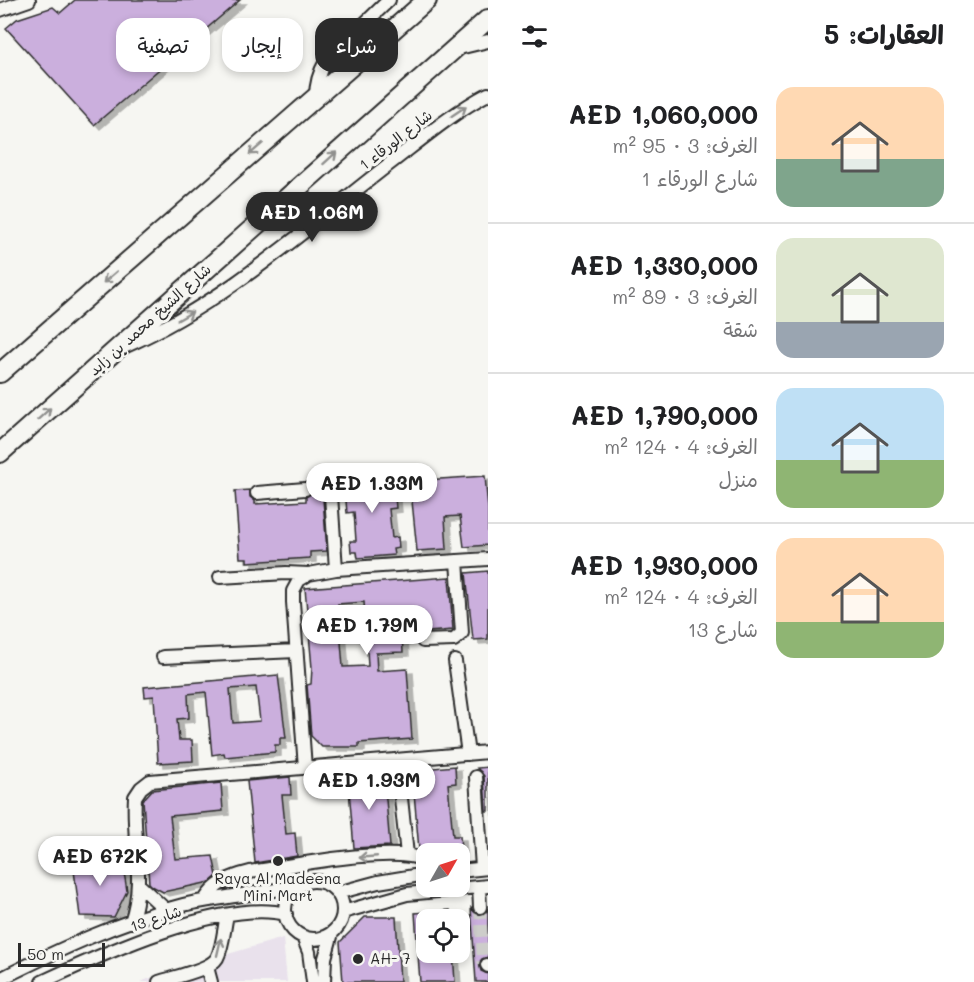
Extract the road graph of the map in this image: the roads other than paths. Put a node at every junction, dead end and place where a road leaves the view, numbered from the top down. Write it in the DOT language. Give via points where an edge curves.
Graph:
graph roads {
  1 [pos="29,0"];
  2 [pos="389,0"];
  3 [pos="427,0"];
  4 [pos="0,9"];
  5 [pos="488,19"];
  6 [pos="488,41"];
  7 [pos="452,50"];
  8 [pos="488,94"];
  9 [pos="316,97"];
  10 [pos="114,351"];
  11 [pos="0,373"];
  12 [pos="0,453"];
  13 [pos="322,488"];
  14 [pos="305,489"];
  15 [pos="257,493"];
  16 [pos="488,559"];
  17 [pos="457,561"];
  18 [pos="336,570"];
  19 [pos="309,574"];
  20 [pos="220,577"];
  21 [pos="423,641"];
  22 [pos="296,651"];
  23 [pos="163,657"];
  24 [pos="455,661"];
  25 [pos="488,752"];
  26 [pos="468,754"];
  27 [pos="397,760"];
  28 [pos="305,768"];
  29 [pos="476,777"];
  30 [pos="407,855"];
  31 [pos="416,857"];
  32 [pos="485,868"];
  33 [pos="470,869"];
  34 [pos="416,876"];
  35 [pos="139,885"];
  36 [pos="301,885"];
  37 [pos="483,886"];
  38 [pos="337,893"];
  39 [pos="204,901"];
  40 [pos="480,907"];
  41 [pos="166,910"];
  42 [pos="343,912"];
  43 [pos="285,914"];
  44 [pos="227,915"];
  45 [pos="131,922"];
  46 [pos="332,933"];
  47 [pos="303,937"];
  48 [pos="207,967"];
  49 [pos="0,979"];
  50 [pos="42,982"];
  51 [pos="159,982"];
  52 [pos="211,982"];
  53 [pos="313,982"];
  54 [pos="324,982"];
  1 -- 4 [label="street"];
  2 -- 9 [label="street" via="326,61 319,74"];
  3 -- 9 [label="highway"];
  5 -- 7 [label="highway, شارع الشيخ محمد بن زايد"];
  6 -- 7 [label="street"];
  10 -- 7 [label="highway, شارع الشيخ محمد بن زايد, one-way"];
  10 -- 8 [label="street, شارع الورقاء 1, one-way" via="221,294 442,123"];
  9 -- 11 [label="highway, one-way"];
  12 -- 10 [label="highway, شارع الشيخ محمد بن زايد, one-way"];
  13 -- 18 [label="street" via="331,495"];
  14 -- 15 [label="street"];
  16 -- 17 [label="street"];
  17 -- 18 [label="street"];
  17 -- 21 [label="street" via="462,633 454,640"];
  18 -- 19 [label="street"];
  19 -- 20 [label="street"];
  19 -- 22 [label="street" via="299,580 293,591"];
  22 -- 23 [label="street"];
  22 -- 28 [label="street"];
  24 -- 26 [label="street"];
  25 -- 26 [label="street"];
  26 -- 27 [label="street"];
  27 -- 28 [label="street"];
  27 -- 30 [label="street"];
  28 -- 35 [label="street" via="150,781 135,797"];
  29 -- 32 [label="street"];
  30 -- 31 [label="street"];
  30 -- 39 [label="street, one-way" via="369,856 250,872 219,884"];
  32 -- 33 [label="street"];
  34 -- 38 [label="street"];
  35 -- 41 [label="street"];
  35 -- 45 [label="street"];
  36 -- 38 [label="street" via="321,882"];
  36 -- 39 [label="street, شارع 13"];
  36 -- 43 [label="street" via="288,897"];
  37 -- 40 [label="street"];
  37 -- 42 [label="street" via="406,894"];
  38 -- 42 [label="street"];
  39 -- 41 [label="street, شارع 13"];
  41 -- 45 [label="street, شارع 13"];
  42 -- 46 [label="street"];
  43 -- 44 [label="street, شارع 13" via="256,910"];
  43 -- 47 [label="street" via="293,930"];
  48 -- 44 [label="street, one-way" via="217,957"];
  44 -- 50 [label="street, شارع 13" via="126,945"];
  45 -- 49 [label="street, شارع 13"];
  46 -- 47 [label="street" via="318,939"];
  46 -- 54 [label="street"];
  47 -- 53 [label="street"];
  48 -- 51 [label="street"];
  48 -- 52 [label="street"];
}
